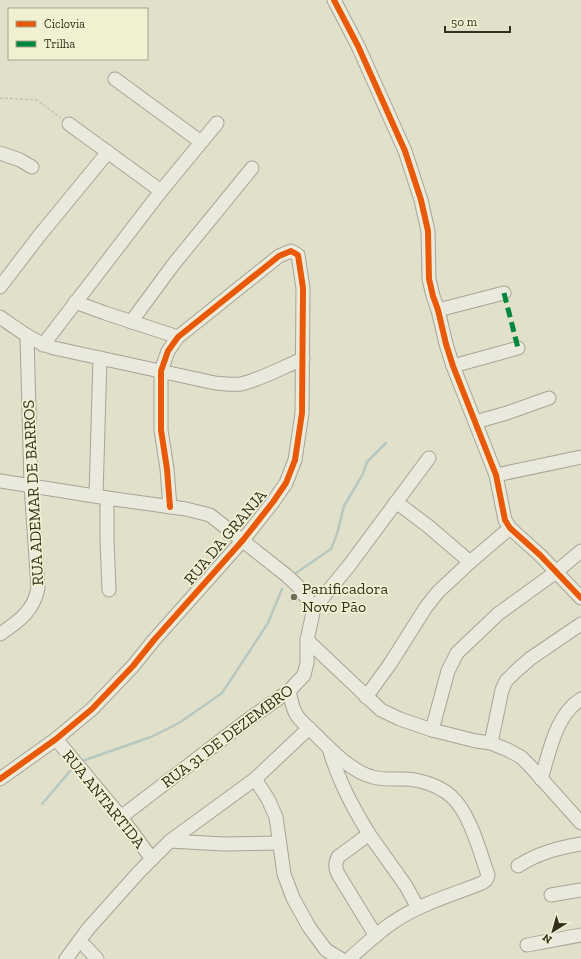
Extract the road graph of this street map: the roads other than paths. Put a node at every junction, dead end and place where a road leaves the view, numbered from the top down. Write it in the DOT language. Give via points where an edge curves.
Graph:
graph roads {
  1 [pos="334,0"];
  2 [pos="115,79"];
  3 [pos="217,123"];
  4 [pos="69,124"];
  5 [pos="201,142"];
  6 [pos="108,152"];
  7 [pos="0,153"];
  8 [pos="32,166"];
  9 [pos="252,168"];
  10 [pos="161,191"];
  11 [pos="0,287"];
  12 [pos="504,293"];
  13 [pos="75,302"];
  14 [pos="438,310"];
  15 [pos="0,318"];
  16 [pos="131,322"];
  17 [pos="27,336"];
  18 [pos="178,337"];
  19 [pos="43,345"];
  20 [pos="518,348"];
  21 [pos="100,358"];
  22 [pos="303,359"];
  23 [pos="453,366"];
  24 [pos="161,371"];
  25 [pos="550,398"];
  26 [pos="475,422"];
  27 [pos="581,457"];
  28 [pos="429,458"];
  29 [pos="496,475"];
  30 [pos="0,480"];
  31 [pos="32,485"];
  32 [pos="101,497"];
  33 [pos="396,502"];
  34 [pos="170,508"];
  35 [pos="510,528"];
  36 [pos="243,540"];
  37 [pos="581,550"];
  38 [pos="470,562"];
  39 [pos="556,572"];
  40 [pos="109,590"];
  41 [pos="581,598"];
  42 [pos="314,608"];
  43 [pos="581,624"];
  44 [pos="0,634"];
  45 [pos="307,640"];
  46 [pos="289,691"];
  47 [pos="366,697"];
  48 [pos="581,699"];
  49 [pos="309,728"];
  50 [pos="432,730"];
  51 [pos="56,739"];
  52 [pos="491,743"];
  53 [pos="329,748"];
  54 [pos="0,779"];
  55 [pos="254,779"];
  56 [pos="541,779"];
  57 [pos="121,817"];
  58 [pos="580,818"];
  59 [pos="369,834"];
  60 [pos="170,842"];
  61 [pos="279,843"];
  62 [pos="581,844"];
  63 [pos="152,859"];
  64 [pos="518,866"];
  65 [pos="581,890"];
  66 [pos="551,895"];
  67 [pos="418,908"];
  68 [pos="581,935"];
  69 [pos="376,936"];
  70 [pos="527,945"];
  71 [pos="86,947"];
  72 [pos="66,959"];
  73 [pos="97,959"];
  74 [pos="341,959"];
  75 [pos="350,959"];
  1 -- 14 [label="street" via="358,46 405,151 428,231 429,279"];
  2 -- 5 [label="street"];
  3 -- 5 [label="street"];
  4 -- 6 [label="street"];
  5 -- 10 [label="street"];
  6 -- 10 [label="street"];
  6 -- 11 [label="street"];
  7 -- 8 [label="street"];
  9 -- 16 [label="street" via="173,265"];
  10 -- 13 [label="street"];
  12 -- 14 [label="street"];
  13 -- 16 [label="street"];
  13 -- 19 [label="street"];
  14 -- 23 [label="street"];
  15 -- 17 [label="street"];
  16 -- 18 [label="street"];
  17 -- 19 [label="street"];
  17 -- 31 [label="street, RUA ADEMAR DE BARROS"];
  18 -- 22 [label="street, RUA DA GRANJA" via="279,256 291,251 298,255 300,261 303,288"];
  18 -- 24 [label="street" via="168,352"];
  19 -- 21 [label="street"];
  20 -- 23 [label="street"];
  21 -- 24 [label="street"];
  21 -- 32 [label="street"];
  22 -- 24 [label="street" via="240,384 215,383"];
  22 -- 36 [label="street, RUA DA GRANJA" via="302,413 295,460 286,483"];
  23 -- 26 [label="street"];
  24 -- 34 [label="street" via="162,430"];
  25 -- 26 [label="street" via="507,414"];
  26 -- 29 [label="street"];
  27 -- 29 [label="street"];
  28 -- 33 [label="street"];
  29 -- 35 [label="street" via="505,520"];
  30 -- 31 [label="street"];
  31 -- 32 [label="street"];
  31 -- 44 [label="street, RUA ADEMAR DE BARROS" via="38,588 36,598 27,613"];
  32 -- 34 [label="street"];
  32 -- 40 [label="street" via="107,540"];
  33 -- 38 [label="street"];
  33 -- 42 [label="street"];
  34 -- 36 [label="street" via="210,515"];
  35 -- 38 [label="street"];
  35 -- 39 [label="street"];
  36 -- 42 [label="street" via="297,585"];
  36 -- 51 [label="street, RUA DA GRANJA" via="92,710"];
  37 -- 39 [label="street"];
  38 -- 47 [label="street" via="426,607"];
  39 -- 41 [label="street"];
  39 -- 50 [label="street" via="498,614 457,653 448,672"];
  42 -- 45 [label="street, RUA 31 DE DEZEMBRO"];
  43 -- 52 [label="street" via="531,658 506,681"];
  45 -- 46 [label="street, RUA 31 DE DEZEMBRO" via="308,663 304,675"];
  45 -- 47 [label="street"];
  46 -- 49 [label="street" via="296,714"];
  46 -- 57 [label="street, RUA 31 DE DEZEMBRO"];
  47 -- 50 [label="street" via="388,713"];
  48 -- 56 [label="street" via="564,714 559,724"];
  49 -- 53 [label="street"];
  49 -- 55 [label="street, RUA ANTARTIDA"];
  50 -- 52 [label="street"];
  51 -- 54 [label="street, RUA DA GRANJA"];
  51 -- 57 [label="street, RUA ANTARTIDA"];
  52 -- 56 [label="street" via="521,757"];
  53 -- 59 [label="street" via="343,787"];
  53 -- 67 [label="street" via="353,768 372,777 412,779 431,785 450,796 464,814 475,836 488,875 486,880"];
  55 -- 60 [label="street, RUA ANTARTIDA"];
  55 -- 61 [label="street" via="276,817"];
  56 -- 58 [label="street"];
  57 -- 63 [label="street, RUA ANTARTIDA"];
  59 -- 67 [label="street" via="406,886"];
  59 -- 69 [label="street" via="338,857 335,868"];
  60 -- 61 [label="street"];
  60 -- 63 [label="street, RUA ANTARTIDA"];
  61 -- 74 [label="street" via="284,874 293,898 322,946"];
  62 -- 64 [label="street" via="548,851"];
  63 -- 72 [label="street, RUA ANTARTIDA" via="88,929"];
  65 -- 66 [label="street"];
  67 -- 69 [label="street" via="391,923"];
  68 -- 70 [label="street"];
  69 -- 75 [label="street"];
  71 -- 73 [label="street"];
}
